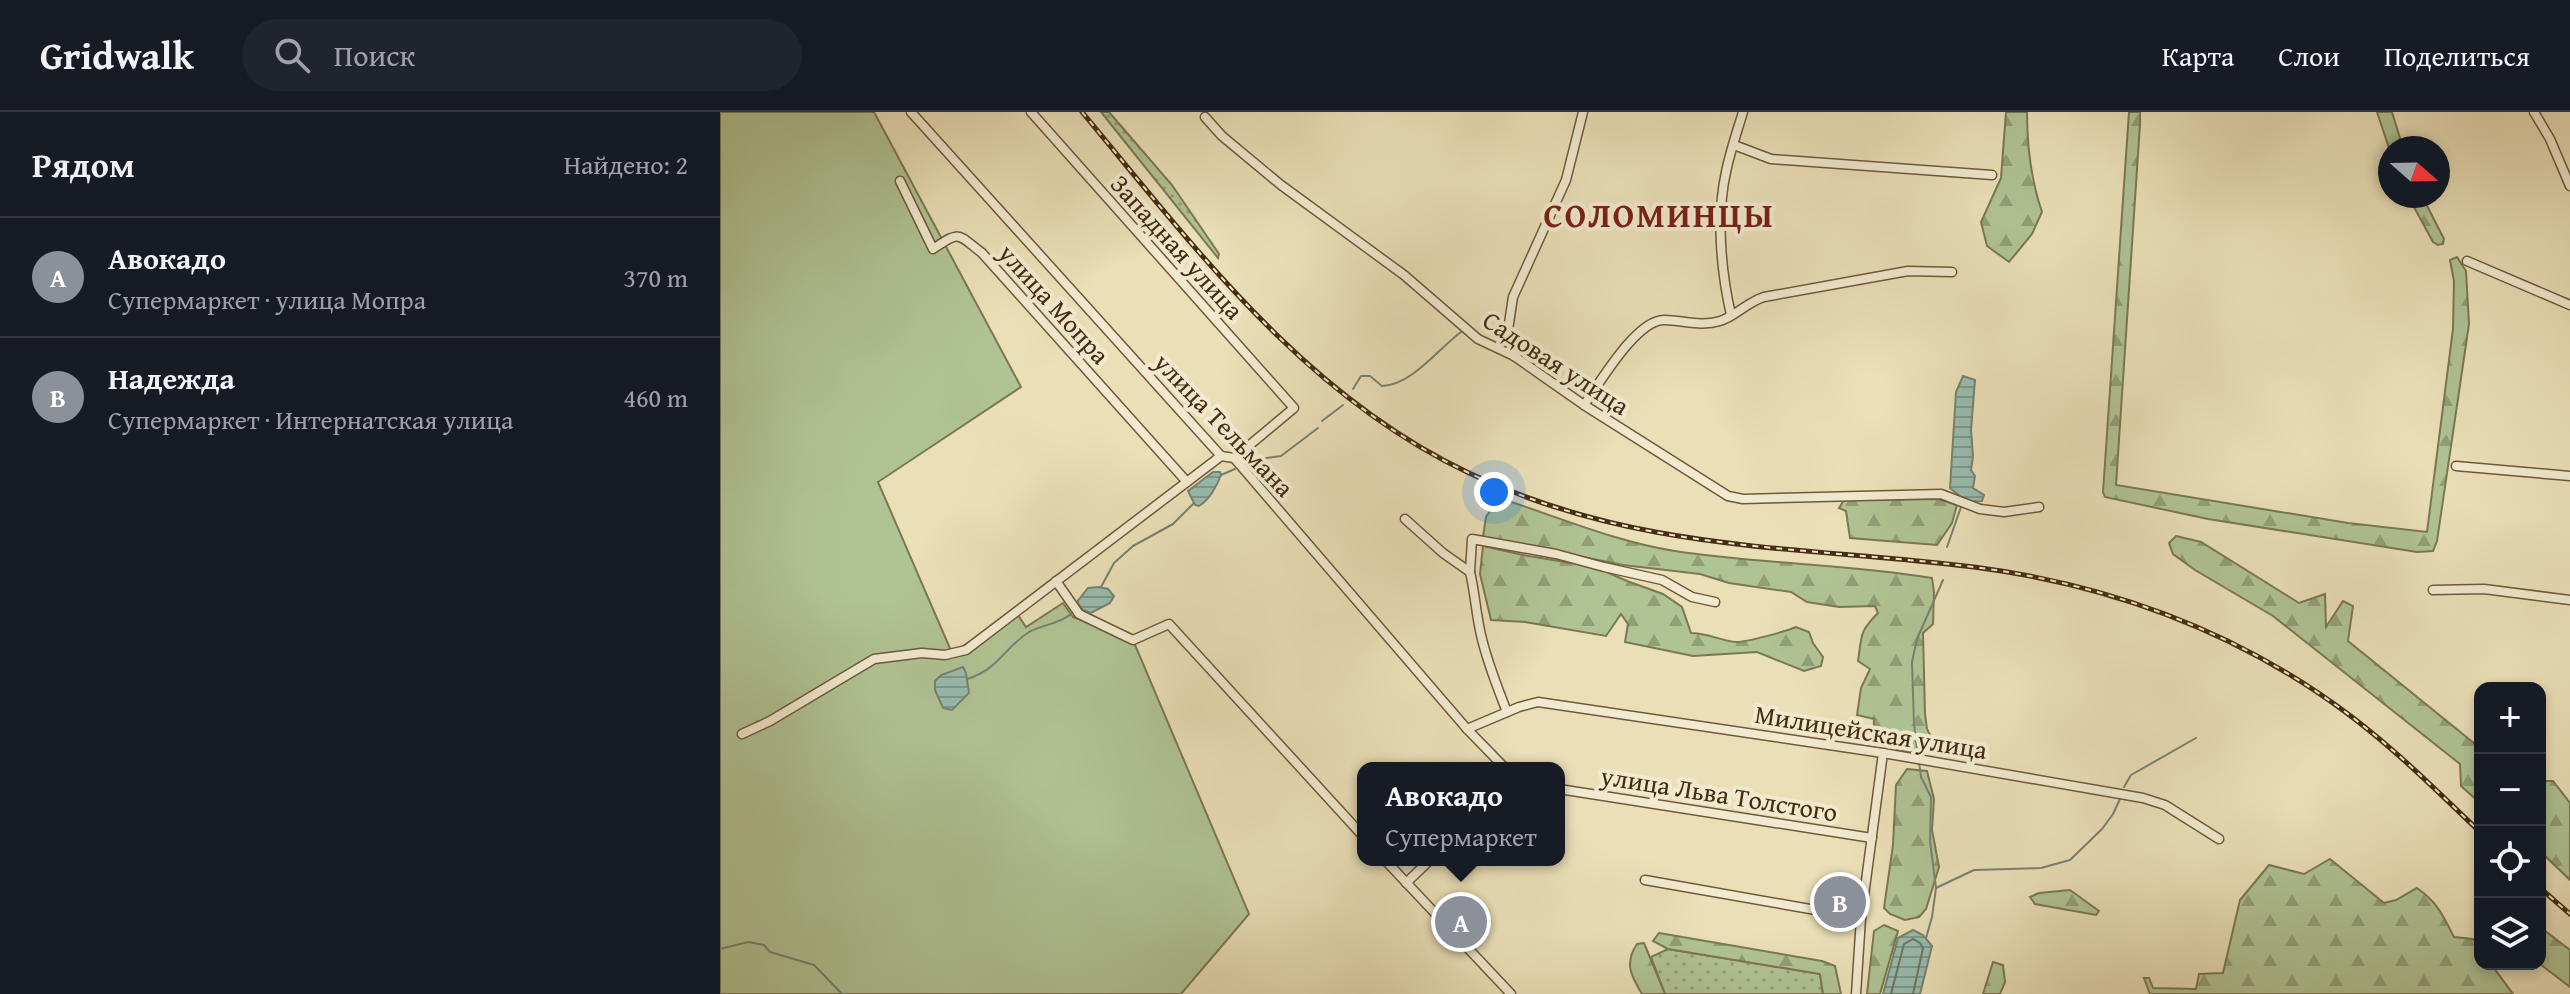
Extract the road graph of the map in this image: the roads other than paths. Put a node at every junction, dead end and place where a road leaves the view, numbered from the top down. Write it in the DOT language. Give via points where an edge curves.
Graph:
graph roads {
  1 [pos="911,112"];
  2 [pos="1031,112"];
  3 [pos="1583,112"];
  4 [pos="1743,112"];
  5 [pos="2534,112"];
  6 [pos="1205,117"];
  7 [pos="1734,145"];
  8 [pos="1992,175"];
  9 [pos="900,181"];
  10 [pos="2570,186"];
  11 [pos="2467,261"];
  12 [pos="1952,272"];
  13 [pos="2570,305"];
  14 [pos="1731,315"];
  15 [pos="1514,356"];
  16 [pos="1584,405"];
  17 [pos="1221,456"];
  18 [pos="1234,458"];
  19 [pos="2456,466"];
  20 [pos="2570,476"];
  21 [pos="1187,482"];
  22 [pos="2039,507"];
  23 [pos="1405,519"];
  24 [pos="1470,572"];
  25 [pos="1056,581"];
  26 [pos="2433,590"];
  27 [pos="2570,600"];
  28 [pos="1715,602"];
  29 [pos="1507,712"];
  30 [pos="1467,729"];
  31 [pos="742,734"];
  32 [pos="1883,753"];
  33 [pos="1499,762"];
  34 [pos="1565,790"];
  35 [pos="1357,829"];
  36 [pos="1872,838"];
  37 [pos="2219,839"];
  38 [pos="1390,866"];
  39 [pos="1424,866"];
  40 [pos="1645,880"];
  41 [pos="1406,883"];
  42 [pos="1861,918"];
  43 [pos="1511,994"];
  44 [pos="1856,994"];
  1 -- 17 [label="street, улица Тельмана"];
  2 -- 18 [label="street, Западная улица" via="1294,408"];
  3 -- 15 [label="street" via="1566,180 1513,297 1508,330"];
  4 -- 7 [label="street"];
  5 -- 10 [label="street"];
  6 -- 15 [label="street, Садовая улица" via="1281,185 1404,275 1478,339"];
  7 -- 8 [label="street" via="1771,159"];
  7 -- 14 [label="street" via="1725,175 1721,228"];
  9 -- 21 [label="street, улица Мопра" via="933,249 959,236 982,253"];
  11 -- 13 [label="street"];
  12 -- 14 [label="street" via="1908,271 1764,297"];
  14 -- 16 [label="street" via="1694,325 1650,322"];
  15 -- 16 [label="street, Садовая улица"];
  16 -- 22 [label="street, Садовая улица" via="1728,496 1941,494 1980,509"];
  17 -- 18 [label="street, улица Тельмана"];
  17 -- 21 [label="street"];
  18 -- 30 [label="street, улица Тельмана"];
  19 -- 20 [label="street"];
  21 -- 25 [label="street"];
  23 -- 24 [label="street"];
  24 -- 28 [label="street" via="1472,539 1662,580 1692,597"];
  24 -- 29 [label="street" via="1483,644"];
  25 -- 31 [label="street" via="966,650 874,659"];
  25 -- 35 [label="street" via="1079,614 1133,640 1169,624"];
  26 -- 27 [label="street" via="2484,589"];
  29 -- 30 [label="street, Милицейская улица"];
  29 -- 32 [label="street, Милицейская улица" via="1538,702"];
  30 -- 33 [label="street, улица Тельмана"];
  32 -- 36 [label="street"];
  32 -- 37 [label="street, Милицейская улица" via="2147,799"];
  34 -- 36 [label="street, улица Льва Толстого"];
  36 -- 42 [label="street"];
  38 -- 41 [label="street"];
  39 -- 41 [label="street"];
  40 -- 42 [label="street"];
  41 -- 43 [label="street"];
  42 -- 44 [label="street"];
}
